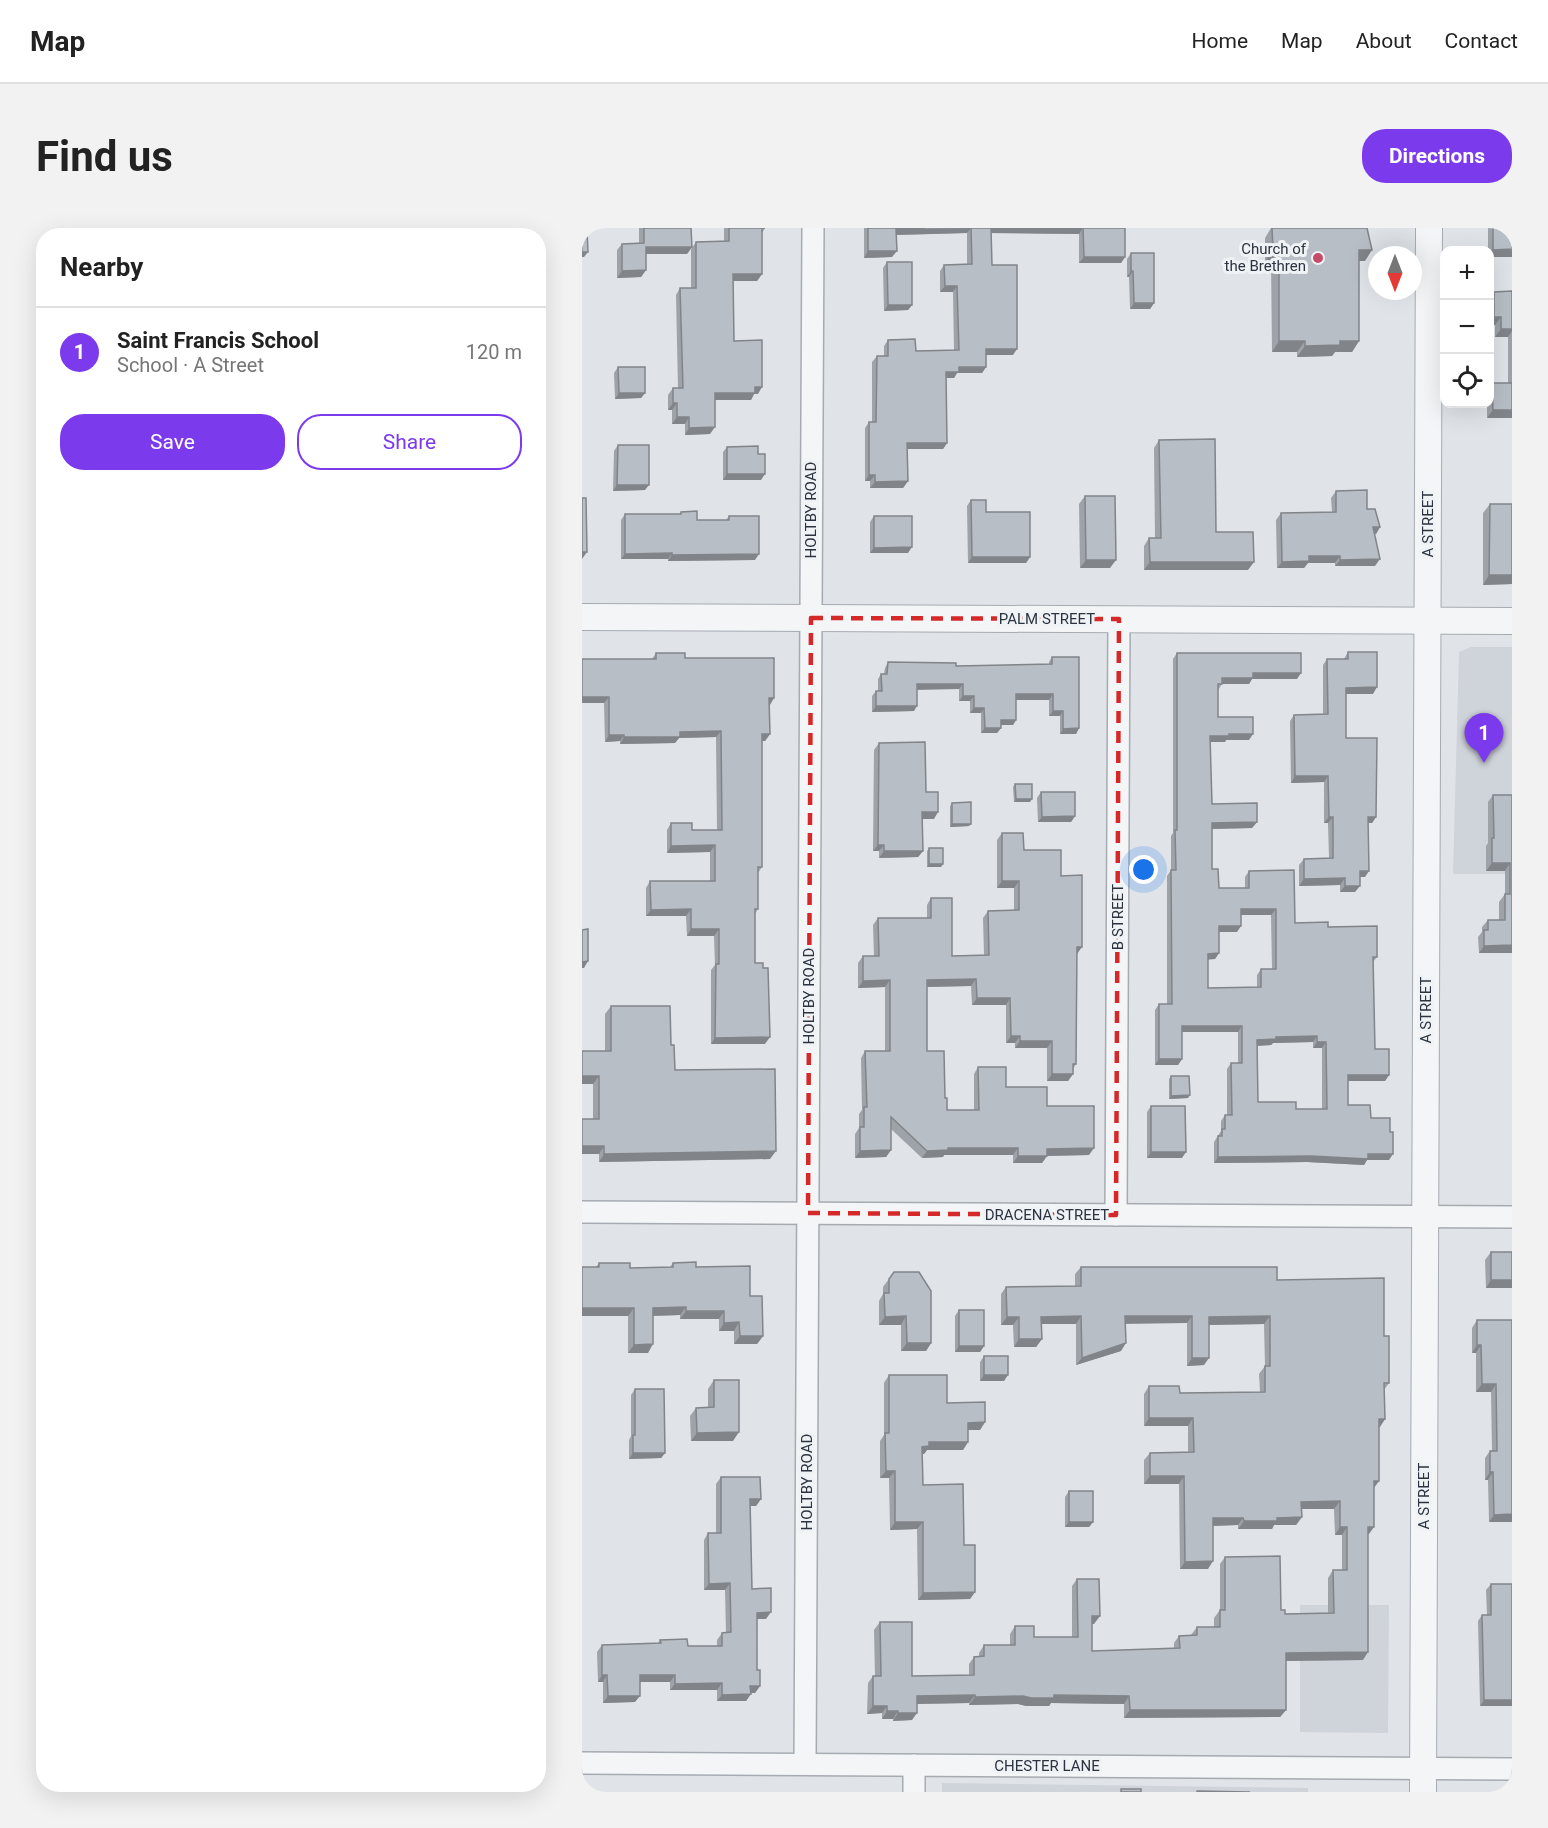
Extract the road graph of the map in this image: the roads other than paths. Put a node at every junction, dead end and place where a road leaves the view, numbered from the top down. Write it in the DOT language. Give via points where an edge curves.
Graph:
graph roads {
  1 [pos="813,228"];
  2 [pos="1429,228"];
  3 [pos="582,617"];
  4 [pos="811,618"];
  5 [pos="1119,619"];
  6 [pos="1427,621"];
  7 [pos="1512,621"];
  8 [pos="582,1212"];
  9 [pos="808,1213"];
  10 [pos="1116,1215"];
  11 [pos="1425,1217"];
  12 [pos="1512,1217"];
  13 [pos="582,1763"];
  14 [pos="806,1764"];
  15 [pos="914,1765"];
  16 [pos="1512,1769"];
  17 [pos="1423,1780"];
  18 [pos="914,1792"];
  1 -- 4 [label="street, HOLTBY ROAD"];
  2 -- 6 [label="street, A STREET"];
  3 -- 4 [label="street, PALM STREET"];
  4 -- 5 [label="street, PALM STREET"];
  4 -- 9 [label="street, HOLTBY ROAD"];
  5 -- 6 [label="street, PALM STREET"];
  5 -- 10 [label="street, B STREET"];
  6 -- 7 [label="street, PALM STREET"];
  6 -- 11 [label="street, A STREET"];
  8 -- 9 [label="street, DRACENA STREET"];
  9 -- 10 [label="street, DRACENA STREET"];
  9 -- 14 [label="street, HOLTBY ROAD"];
  10 -- 11 [label="street, DRACENA STREET"];
  11 -- 12 [label="street, DRACENA STREET"];
  11 -- 17 [label="street, A STREET"];
  13 -- 14 [label="street, CHESTER LANE"];
  14 -- 15 [label="street, CHESTER LANE"];
  15 -- 17 [label="street, CHESTER LANE"];
  15 -- 18 [label="street"];
  16 -- 17 [label="street, CHESTER LANE"];
}
